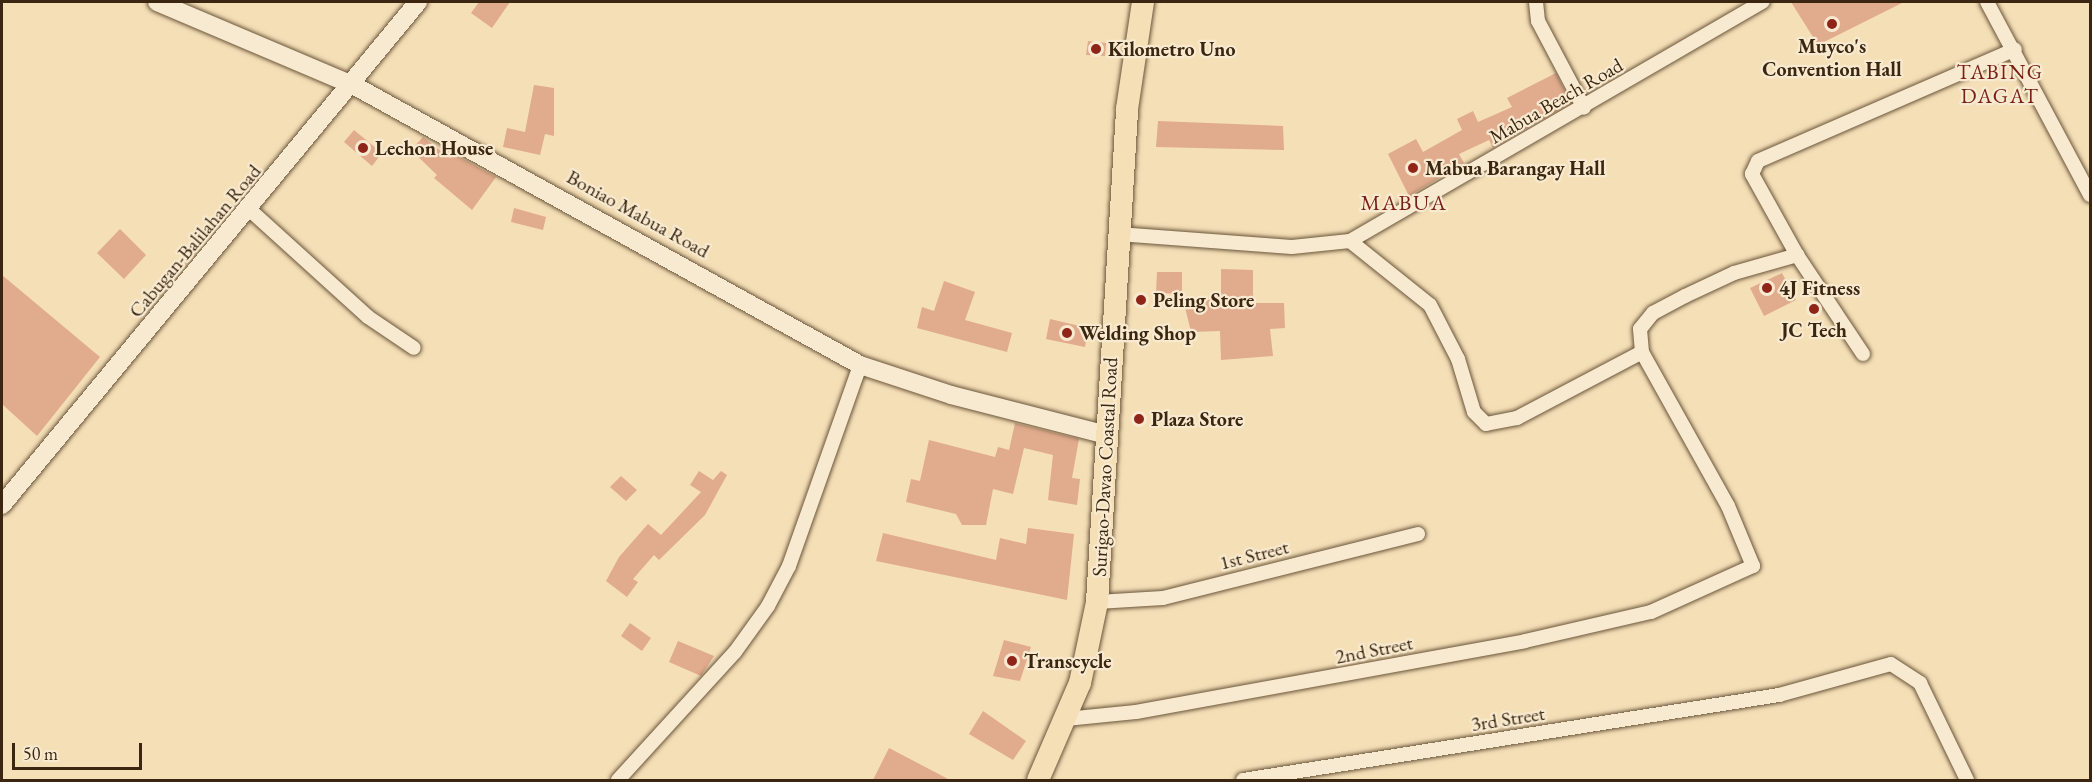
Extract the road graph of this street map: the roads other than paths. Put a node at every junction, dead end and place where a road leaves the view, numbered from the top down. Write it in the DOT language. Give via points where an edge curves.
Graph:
graph roads {
  1 [pos="157,2"];
  2 [pos="418,2"];
  3 [pos="1143,2"];
  4 [pos="1536,2"];
  5 [pos="1763,2"];
  6 [pos="1988,2"];
  7 [pos="2015,49"];
  8 [pos="353,85"];
  9 [pos="1584,108"];
  10 [pos="2091,195"];
  11 [pos="250,210"];
  12 [pos="1118,234"];
  13 [pos="1350,241"];
  14 [pos="1797,255"];
  15 [pos="414,348"];
  16 [pos="1642,352"];
  17 [pos="1863,354"];
  18 [pos="860,365"];
  19 [pos="1107,435"];
  20 [pos="2,505"];
  21 [pos="1418,534"];
  22 [pos="1097,602"];
  23 [pos="1066,719"];
  24 [pos="618,780"];
  25 [pos="1038,780"];
  26 [pos="1243,780"];
  27 [pos="1967,780"];
  1 -- 8 [label="street, Boniao Mabua Road"];
  2 -- 8 [label="street, Cabugan-Balilahan Road"];
  3 -- 12 [label="highway, Surigao-Davao Coastal Road" via="1127,109"];
  4 -- 9 [label="street" via="1538,21"];
  5 -- 9 [label="street, Mabua Beach Road"];
  6 -- 7 [label="street"];
  7 -- 10 [label="street"];
  7 -- 14 [label="street" via="1758,161 1752,174"];
  8 -- 11 [label="street, Cabugan-Balilahan Road"];
  8 -- 18 [label="street, Boniao Mabua Road"];
  9 -- 13 [label="street, Mabua Beach Road"];
  11 -- 15 [label="street" via="368,317"];
  11 -- 20 [label="street, Cabugan-Balilahan Road"];
  12 -- 13 [label="street, Mabua Beach Road" via="1292,247"];
  12 -- 19 [label="highway, Surigao-Davao Coastal Road"];
  13 -- 16 [label="street" via="1430,305 1458,359 1474,412 1486,424 1517,418"];
  14 -- 16 [label="street" via="1734,273 1653,313 1640,329"];
  14 -- 17 [label="street"];
  16 -- 23 [label="street, 2nd Street" via="1728,506 1753,566 1686,599 1525,641 1136,712"];
  18 -- 19 [label="street, Boniao Mabua Road" via="951,395"];
  18 -- 24 [label="street" via="789,566 768,606 735,652"];
  19 -- 22 [label="highway, Surigao-Davao Coastal Road"];
  21 -- 22 [label="street, 1st Street" via="1163,598"];
  22 -- 23 [label="highway, Surigao-Davao Coastal Road"];
  23 -- 25 [label="highway, Surigao-Davao Coastal Road"];
  26 -- 27 [label="street, 3rd Street" via="1779,695 1891,664 1908,671 1920,683"];
}
